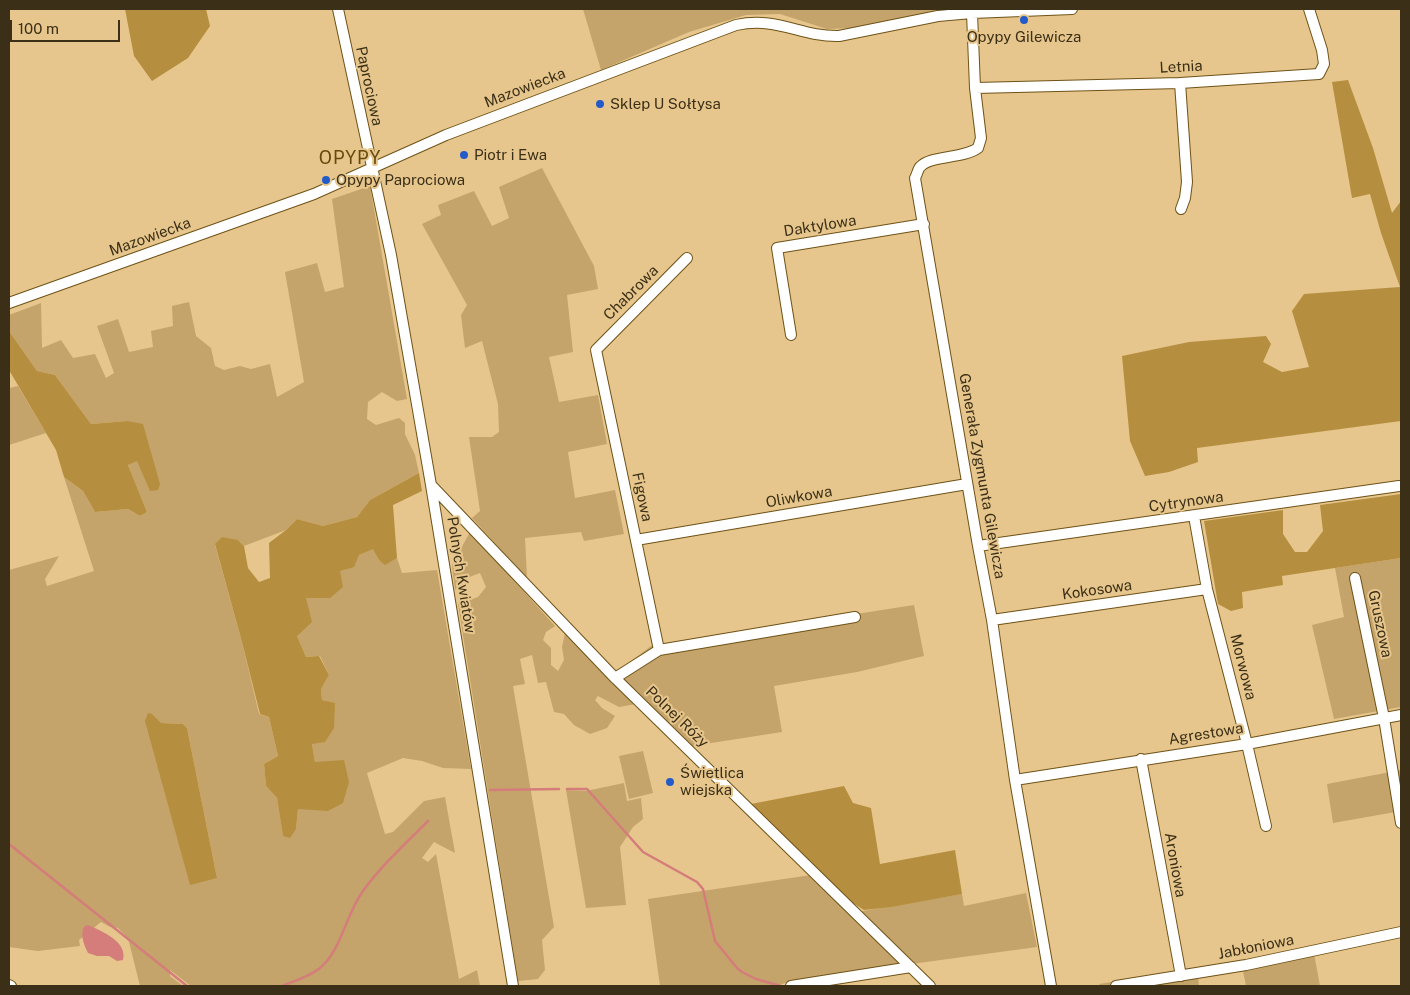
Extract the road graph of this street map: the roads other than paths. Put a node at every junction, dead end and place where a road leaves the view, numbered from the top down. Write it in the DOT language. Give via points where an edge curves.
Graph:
graph roads {
  1 [pos="338,9"];
  2 [pos="1072,9"];
  3 [pos="1309,9"];
  4 [pos="966,12"];
  5 [pos="1180,83"];
  6 [pos="975,88"];
  7 [pos="372,169"];
  8 [pos="1181,209"];
  9 [pos="924,224"];
  10 [pos="687,258"];
  11 [pos="9,303"];
  12 [pos="791,334"];
  13 [pos="596,350"];
  14 [pos="967,484"];
  15 [pos="431,485"];
  16 [pos="1399,486"];
  17 [pos="1194,516"];
  18 [pos="636,540"];
  19 [pos="978,546"];
  20 [pos="1355,578"];
  21 [pos="1207,589"];
  22 [pos="855,616"];
  23 [pos="992,620"];
  24 [pos="659,650"];
  25 [pos="615,678"];
  26 [pos="1401,715"];
  27 [pos="1384,718"];
  28 [pos="1247,744"];
  29 [pos="1141,760"];
  30 [pos="1015,780"];
  31 [pos="1401,823"];
  32 [pos="1266,826"];
  33 [pos="1401,932"];
  34 [pos="911,967"];
  35 [pos="1181,976"];
  36 [pos="842,983"];
  37 [pos="1149,984"];
  38 [pos="513,986"];
  39 [pos="792,986"];
  40 [pos="930,986"];
  41 [pos="1051,986"];
  42 [pos="1116,986"];
  1 -- 7 [label="street, Paprociowa"];
  2 -- 4 [label="street, Mazowiecka"];
  3 -- 5 [label="street, Letnia" via="1322,50 1324,64 1319,74"];
  4 -- 6 [label="street, Generała Zygmunta Gilewicza"];
  4 -- 7 [label="street, Mazowiecka" via="839,36 823,36 769,22 736,25 472,124"];
  5 -- 6 [label="street, Letnia"];
  5 -- 8 [label="street" via="1187,182"];
  6 -- 9 [label="street, Generała Zygmunta Gilewicza" via="981,138 978,148 970,153 930,161 920,167 915,178"];
  7 -- 11 [label="street, Mazowiecka" via="309,196"];
  7 -- 15 [label="street, Polnych Kwiatów"];
  9 -- 12 [label="street, Daktylowa" via="777,248"];
  9 -- 14 [label="street, Generała Zygmunta Gilewicza"];
  10 -- 13 [label="street, Chabrowa"];
  13 -- 18 [label="street, Figowa"];
  14 -- 18 [label="street, Oliwkowa"];
  14 -- 19 [label="street, Generała Zygmunta Gilewicza"];
  15 -- 25 [label="street, Polnej Róży"];
  15 -- 38 [label="street, Polnych Kwiatów"];
  16 -- 17 [label="street, Cytrynowa"];
  17 -- 19 [label="street, Cytrynowa"];
  17 -- 21 [label="street, Morwowa"];
  18 -- 24 [label="street, Figowa"];
  19 -- 23 [label="street, Generała Zygmunta Gilewicza"];
  20 -- 27 [label="street, Gruszowa"];
  21 -- 23 [label="street, Kokosowa"];
  21 -- 28 [label="street, Morwowa"];
  22 -- 24 [label="street"];
  23 -- 30 [label="street, Generała Zygmunta Gilewicza"];
  24 -- 25 [label="street"];
  25 -- 34 [label="street, Polnej Róży"];
  26 -- 27 [label="street, Agrestowa"];
  27 -- 28 [label="street, Agrestowa"];
  27 -- 31 [label="street, Gruszowa"];
  28 -- 29 [label="street, Agrestowa"];
  28 -- 32 [label="street, Morwowa"];
  29 -- 30 [label="street, Agrestowa"];
  29 -- 35 [label="street, Aroniowa"];
  30 -- 41 [label="street, Generała Zygmunta Gilewicza"];
  33 -- 35 [label="street, Jabłoniowa"];
  34 -- 36 [label="street"];
  34 -- 40 [label="street, Polnej Róży"];
  35 -- 37 [label="street, Jabłoniowa"];
  36 -- 39 [label="street"];
  37 -- 42 [label="street, Jabłoniowa"];
}
